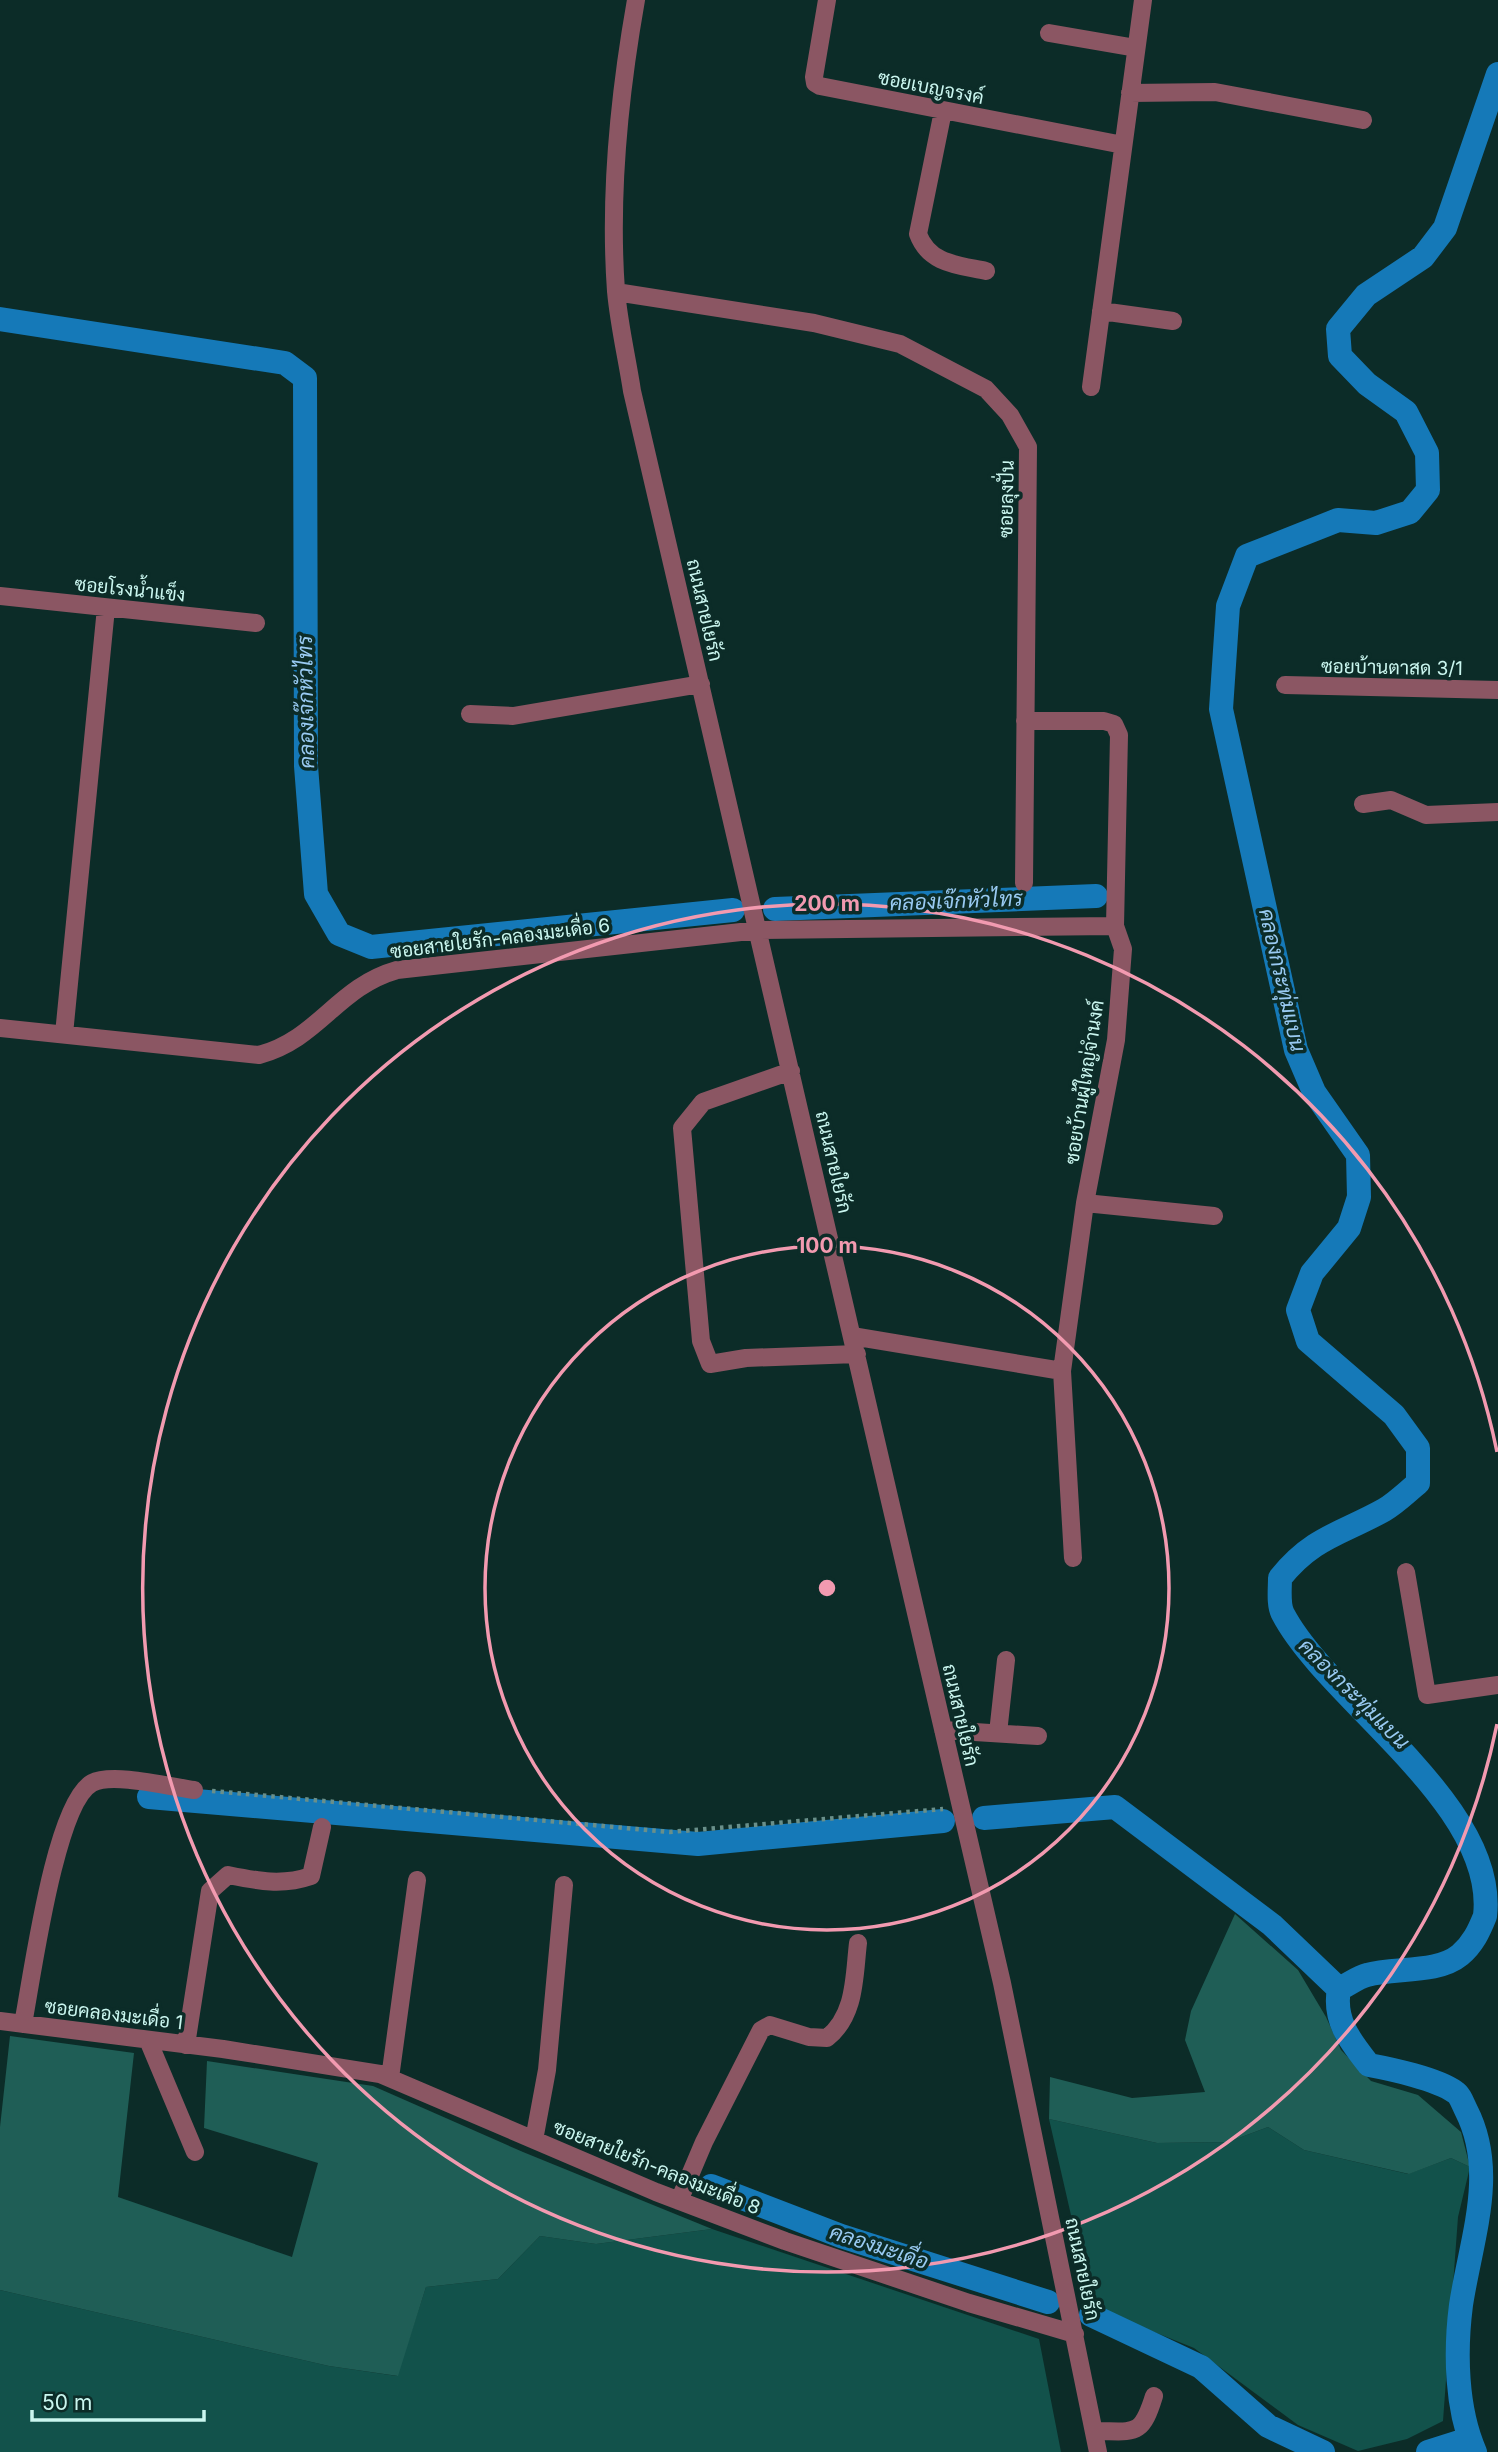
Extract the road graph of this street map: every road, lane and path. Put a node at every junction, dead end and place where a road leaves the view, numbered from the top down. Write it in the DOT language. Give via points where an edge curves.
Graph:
graph roads {
  1 [pos="636,0"];
  2 [pos="827,0"];
  3 [pos="1143,0"];
  4 [pos="1049,33"];
  5 [pos="1136,48"];
  6 [pos="1130,93"];
  7 [pos="943,111"];
  8 [pos="1363,120"];
  9 [pos="1124,145"];
  10 [pos="986,271"];
  11 [pos="616,292"];
  12 [pos="1101,311"];
  13 [pos="1173,321"];
  14 [pos="1091,387"];
  15 [pos="0,596"];
  16 [pos="106,608"];
  17 [pos="256,623"];
  18 [pos="701,684"];
  19 [pos="1285,685"];
  20 [pos="1498,690"];
  21 [pos="470,714"];
  22 [pos="1025,721"];
  23 [pos="1363,804"];
  24 [pos="1498,812"];
  25 [pos="1024,883"];
  26 [pos="1115,926"];
  27 [pos="759,930"];
  28 [pos="0,1028"];
  29 [pos="64,1034"];
  30 [pos="791,1072"];
  31 [pos="1085,1203"];
  32 [pos="1214,1216"];
  33 [pos="852,1336"];
  34 [pos="857,1354"];
  35 [pos="1062,1371"];
  36 [pos="1073,1558"];
  37 [pos="1406,1572"];
  38 [pos="1006,1660"];
  39 [pos="1498,1685"];
  40 [pos="943,1730"];
  41 [pos="998,1733"];
  42 [pos="1038,1736"];
  43 [pos="194,1790"];
  44 [pos="961,1807"];
  45 [pos="323,1827"];
  46 [pos="417,1880"];
  47 [pos="564,1885"];
  48 [pos="858,1943"];
  49 [pos="0,2021"];
  50 [pos="23,2024"];
  51 [pos="148,2040"];
  52 [pos="186,2045"];
  53 [pos="223,2049"];
  54 [pos="390,2078"];
  55 [pos="534,2140"];
  56 [pos="195,2152"];
  57 [pos="679,2201"];
  58 [pos="1075,2334"];
  59 [pos="1154,2396"];
  60 [pos="1094,2431"];
  61 [pos="1098,2452"];
  1 -- 11 [label="street, ถนนสายใยรัก" via="617,140"];
  2 -- 7 [label="street, ซอยเบญจรงค์" via="815,83"];
  3 -- 5 [label="street"];
  4 -- 5 [label="street"];
  5 -- 6 [label="street"];
  6 -- 8 [label="street" via="1215,92"];
  6 -- 9 [label="street"];
  7 -- 9 [label="street, ซอยเบญจรงค์"];
  7 -- 10 [label="street" via="918,234 923,249 938,260"];
  9 -- 12 [label="street"];
  11 -- 18 [label="street, ถนนสายใยรัก" via="632,391"];
  11 -- 22 [label="street, ซอยลุงปั่น" via="814,323 900,344 986,389 1010,415 1028,447"];
  12 -- 13 [label="street"];
  12 -- 14 [label="street"];
  15 -- 16 [label="street, ซอยโรงน้ำแข็ง"];
  16 -- 17 [label="street, ซอยโรงน้ำแข็ง"];
  16 -- 29 [label="street"];
  18 -- 21 [label="street" via="513,716"];
  18 -- 27 [label="street, ถนนสายใยรัก"];
  19 -- 20 [label="street, ซอยบ้านตาสด 3/1"];
  22 -- 25 [label="street, ซอยลุงปั่น"];
  22 -- 26 [label="street, ซอยบ้านผู้ใหญ่จำนงค์" via="1104,721 1114,724 1119,735"];
  23 -- 24 [label="street" via="1391,800 1426,815"];
  26 -- 27 [label="street"];
  26 -- 31 [label="street, ซอยบ้านผู้ใหญ่จำนงค์" via="1123,949 1116,1040"];
  27 -- 29 [label="street, ซอยสายใยรัก-คลองมะเดื่อ 6" via="397,970 360,984 304,1034 282,1049 259,1055"];
  27 -- 30 [label="street, ถนนสายใยรัก"];
  28 -- 29 [label="street, ซอยสายใยรัก-คลองมะเดื่อ 6"];
  30 -- 33 [label="street, ถนนสายใยรัก"];
  30 -- 34 [label="street" via="703,1102 682,1128 701,1342 710,1364 746,1358"];
  31 -- 32 [label="street"];
  31 -- 35 [label="street, ซอยบ้านผู้ใหญ่จำนงค์"];
  33 -- 34 [label="street, ถนนสายใยรัก"];
  33 -- 35 [label="street"];
  34 -- 40 [label="street, ถนนสายใยรัก"];
  35 -- 36 [label="street, ซอยบ้านผู้ใหญ่จำนงค์"];
  37 -- 39 [label="street" via="1427,1695"];
  38 -- 41 [label="street"];
  40 -- 41 [label="street"];
  40 -- 44 [label="street, ถนนสายใยรัก"];
  41 -- 42 [label="street"];
  43 -- 44 [label="path" via="670,1832"];
  43 -- 50 [label="street" via="109,1779 92,1783 78,1799 57,1847"];
  44 -- 58 [label="street, ถนนสายใยรัก"];
  45 -- 52 [label="street" via="311,1877 268,1883 228,1875 210,1891"];
  46 -- 54 [label="street"];
  47 -- 55 [label="street" via="547,2070"];
  48 -- 57 [label="street" via="852,2001 837,2030 827,2038 770,2025 761,2030"];
  49 -- 50 [label="street, ซอยคลองมะเดื่อ 1"];
  50 -- 51 [label="street, ซอยคลองมะเดื่อ 1"];
  51 -- 52 [label="street, ซอยคลองมะเดื่อ 1"];
  51 -- 56 [label="street"];
  52 -- 53 [label="street, ซอยคลองมะเดื่อ 1"];
  53 -- 54 [label="street, ซอยสายใยรัก-คลองมะเดื่อ 8"];
  54 -- 55 [label="street, ซอยสายใยรัก-คลองมะเดื่อ 8"];
  55 -- 57 [label="street, ซอยสายใยรัก-คลองมะเดื่อ 8"];
  57 -- 58 [label="street, ซอยสายใยรัก-คลองมะเดื่อ 8" via="992,2311"];
  58 -- 60 [label="street, ถนนสายใยรัก"];
  59 -- 60 [label="street" via="1146,2422 1138,2429"];
  60 -- 61 [label="street, ถนนสายใยรัก"];
}
